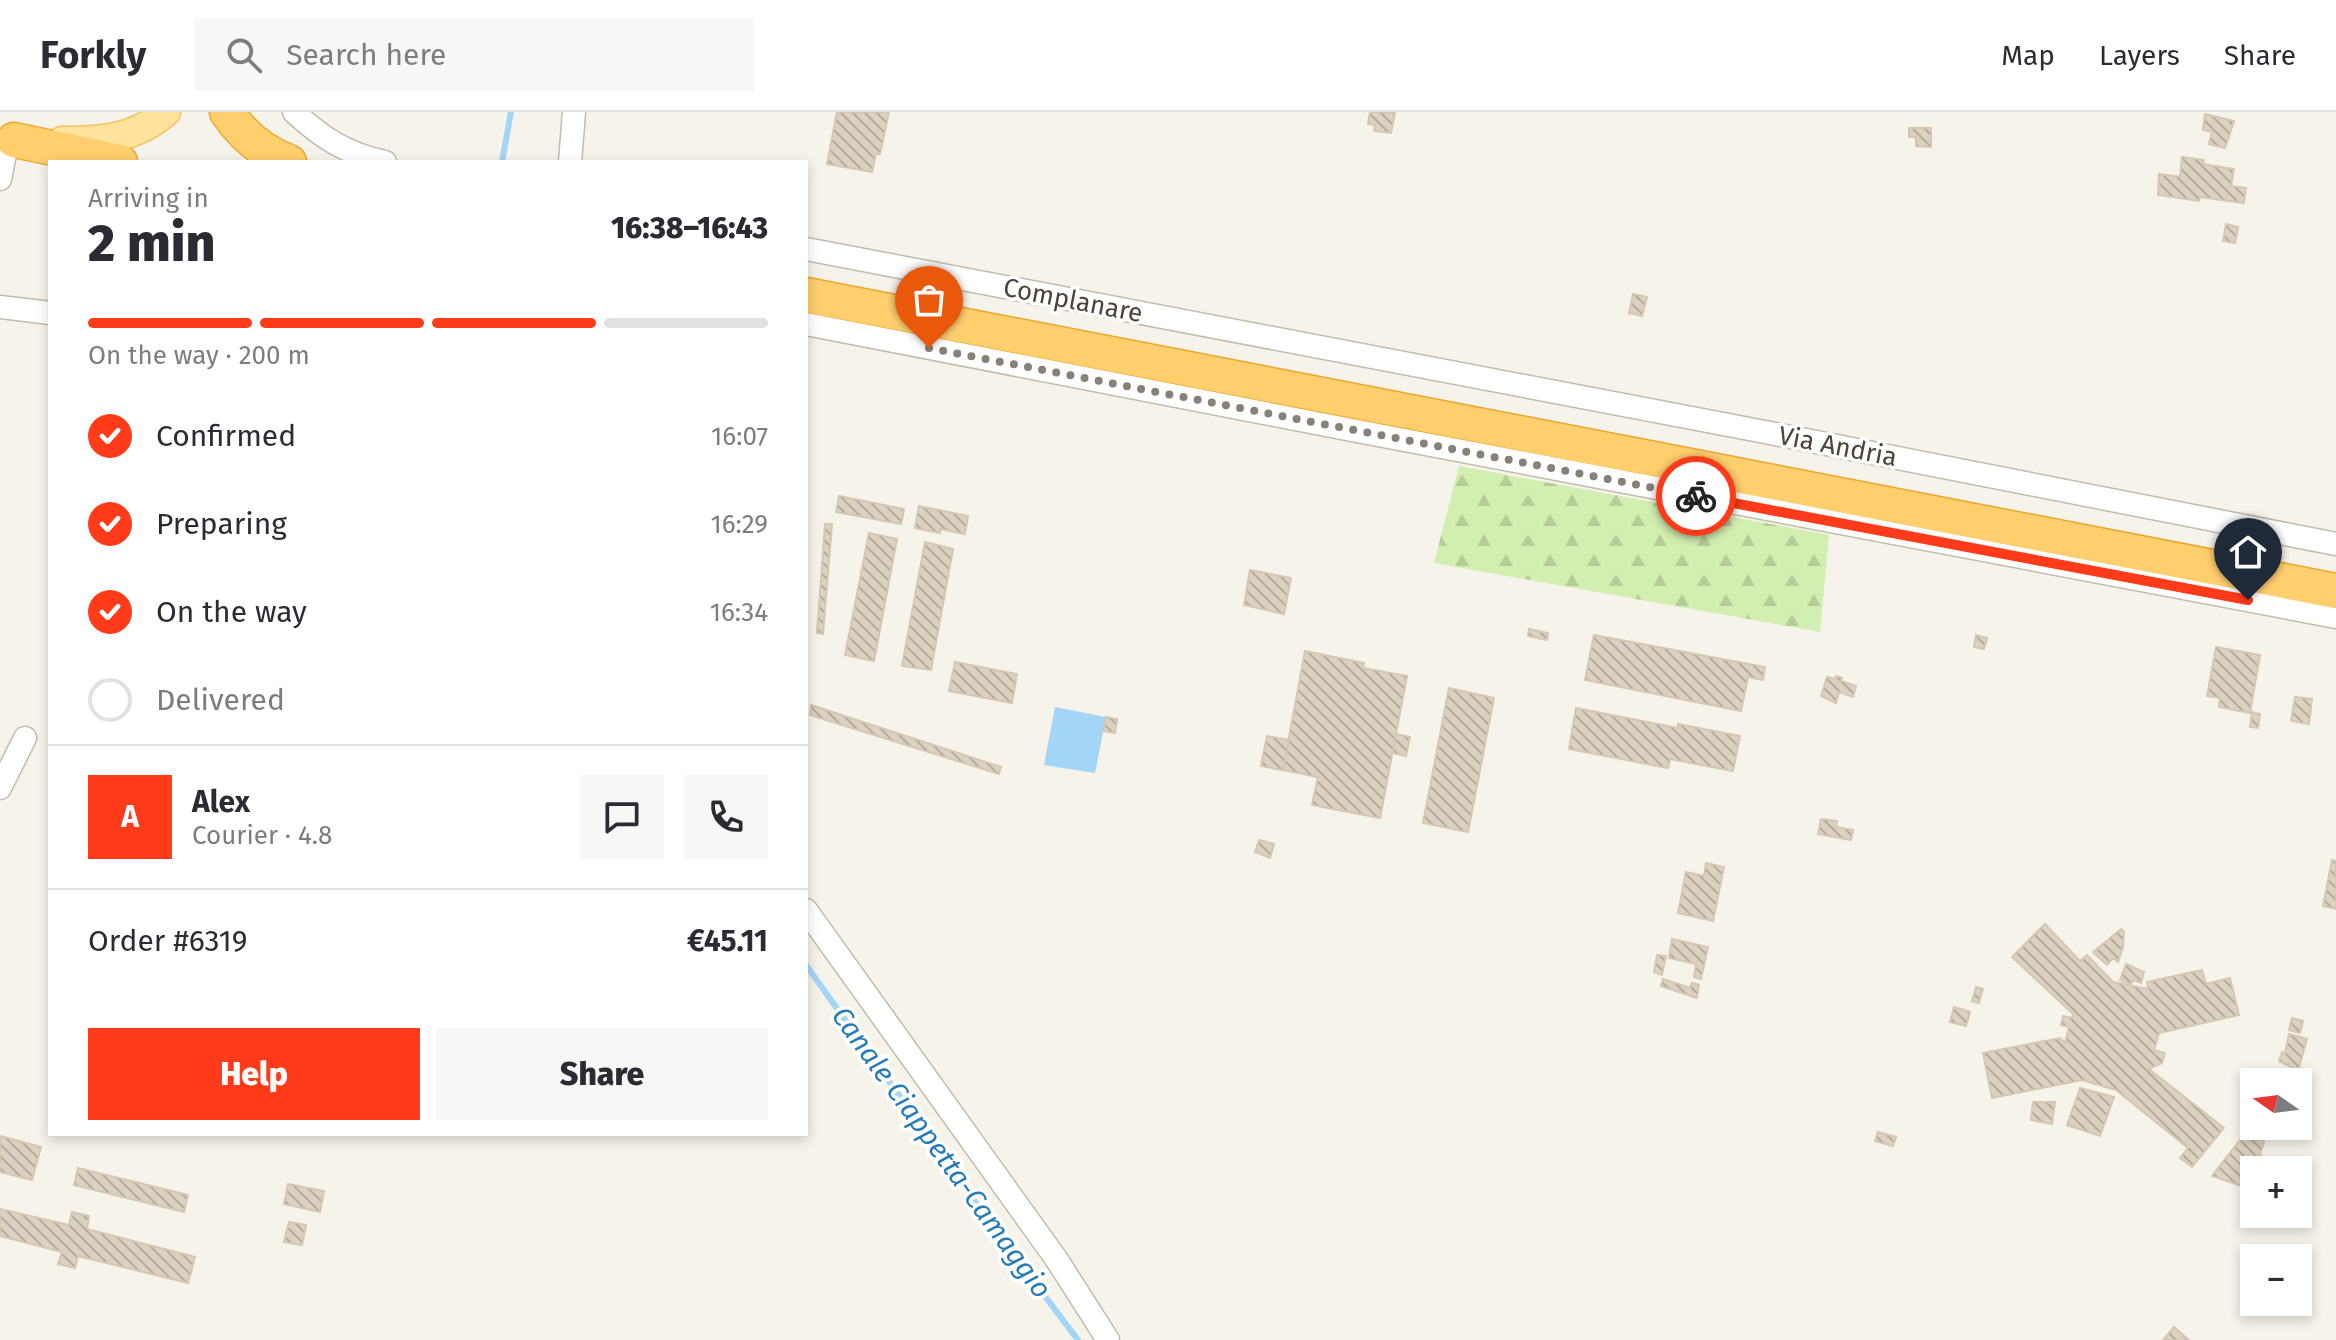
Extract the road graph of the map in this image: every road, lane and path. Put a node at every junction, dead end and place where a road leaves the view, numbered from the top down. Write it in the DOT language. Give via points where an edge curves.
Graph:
graph roads {
  1 [pos="166,112"];
  2 [pos="227,112"];
  3 [pos="294,112"];
  4 [pos="574,112"];
  5 [pos="7,139"];
  6 [pos="110,160"];
  7 [pos="284,160"];
  8 [pos="376,160"];
  9 [pos="570,160"];
  10 [pos="0,179"];
  11 [pos="808,249"];
  12 [pos="808,272"];
  13 [pos="808,295"];
  14 [pos="0,307"];
  15 [pos="48,313"];
  16 [pos="808,324"];
  17 [pos="1340,352"];
  18 [pos="2336,544"];
  19 [pos="2336,567"];
  20 [pos="2336,591"];
  21 [pos="2336,617"];
  22 [pos="25,738"];
  23 [pos="0,788"];
  24 [pos="808,913"];
  25 [pos="1108,1340"];
  1 -- 5 [label="main road" via="117,138"];
  2 -- 7 [label="highway" via="251,141"];
  3 -- 8 [label="street" via="339,148"];
  4 -- 9 [label="street"];
  5 -- 6 [label="highway"];
  5 -- 10 [label="street"];
  11 -- 17 [label="street, Complanare"];
  12 -- 19 [label="highway"];
  13 -- 20 [label="highway"];
  14 -- 15 [label="street"];
  16 -- 21 [label="street"];
  17 -- 18 [label="street, Via Andria"];
  22 -- 23 [label="street"];
  24 -- 25 [label="street" via="1057,1260"];
}
